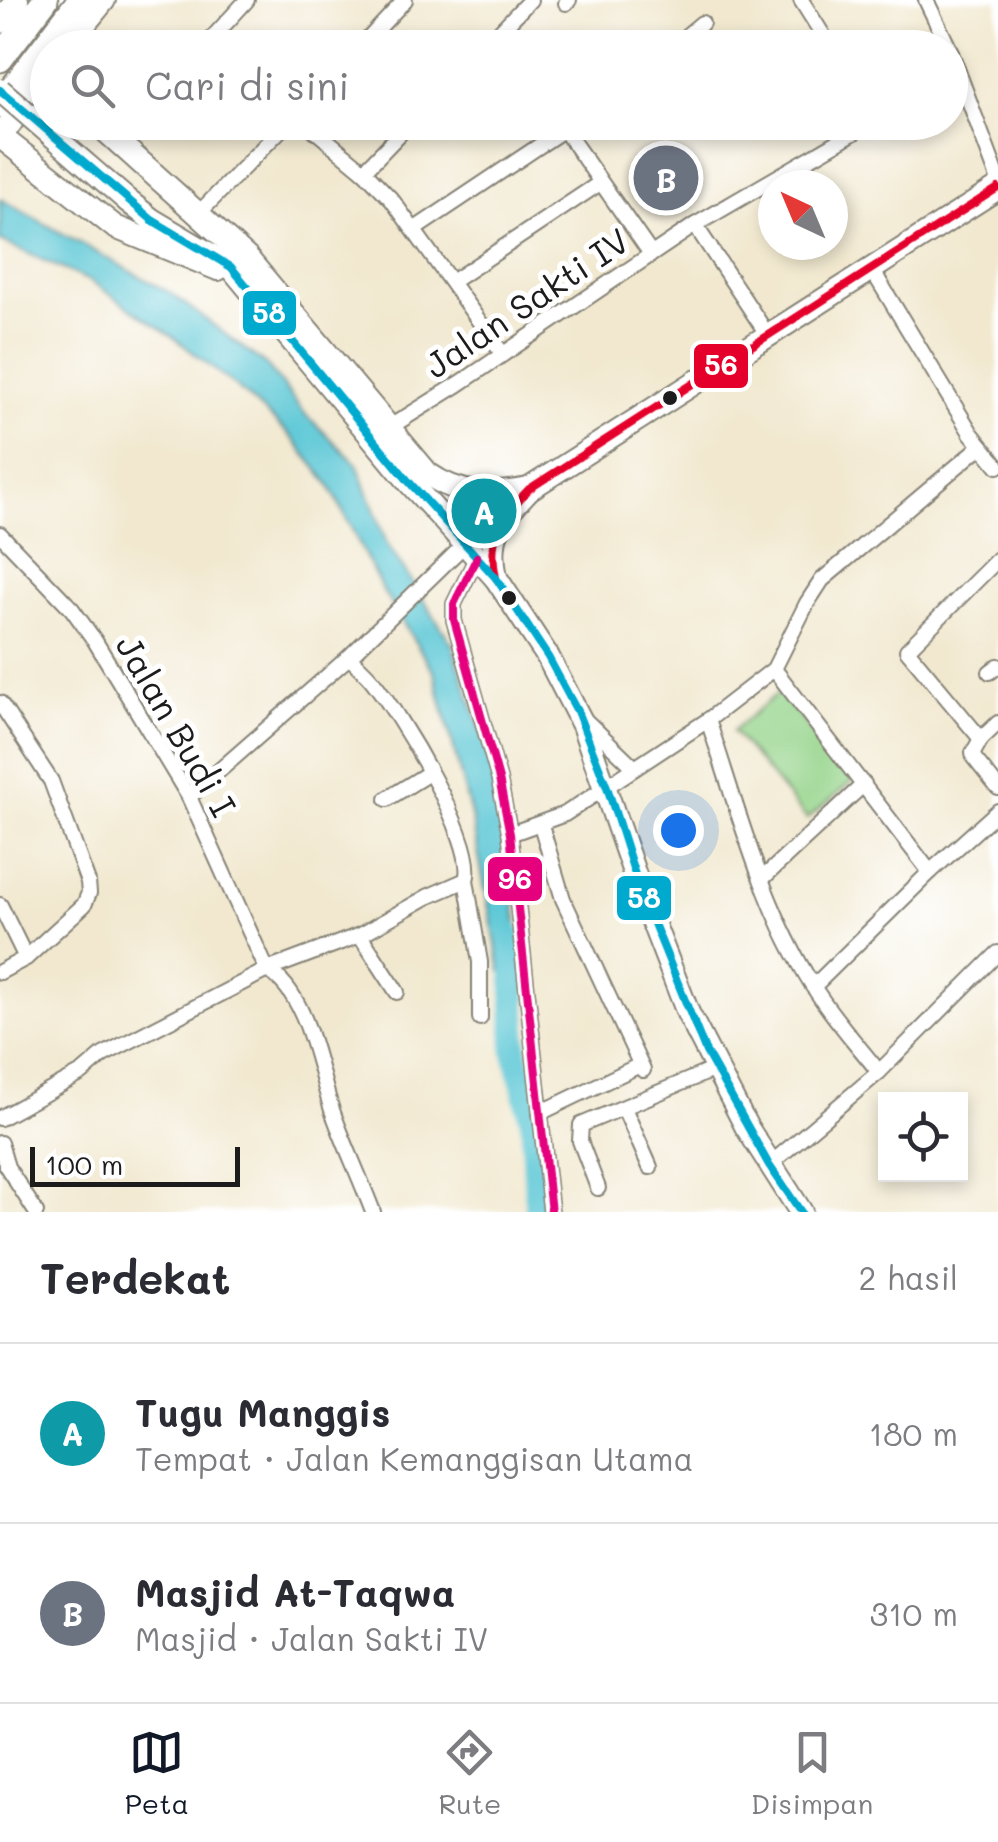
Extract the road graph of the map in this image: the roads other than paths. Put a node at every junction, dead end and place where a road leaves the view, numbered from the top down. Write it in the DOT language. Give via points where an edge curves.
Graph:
graph roads {
  1 [pos="17,0"];
  2 [pos="46,0"];
  3 [pos="80,0"];
  4 [pos="104,0"];
  5 [pos="247,0"];
  6 [pos="405,0"];
  7 [pos="530,0"];
  8 [pos="800,0"];
  9 [pos="926,0"];
  10 [pos="0,22"];
  11 [pos="702,23"];
  12 [pos="57,30"];
  13 [pos="80,30"];
  14 [pos="220,30"];
  15 [pos="377,30"];
  16 [pos="501,30"];
  17 [pos="694,30"];
  18 [pos="819,30"];
  19 [pos="941,30"];
  20 [pos="0,59"];
  21 [pos="30,66"];
  22 [pos="0,90"];
  23 [pos="30,97"];
  24 [pos="0,105"];
  25 [pos="968,105"];
  26 [pos="30,116"];
  27 [pos="0,138"];
  28 [pos="58,140"];
  29 [pos="118,140"];
  30 [pos="270,140"];
  31 [pos="326,140"];
  32 [pos="394,140"];
  33 [pos="544,140"];
  34 [pos="575,140"];
  35 [pos="841,140"];
  36 [pos="121,142"];
  37 [pos="364,171"];
  38 [pos="998,178"];
  39 [pos="600,183"];
  40 [pos="998,188"];
  41 [pos="199,213"];
  42 [pos="695,225"];
  43 [pos="415,230"];
  44 [pos="651,254"];
  45 [pos="244,268"];
  46 [pos="871,268"];
  47 [pos="453,282"];
  48 [pos="767,334"];
  49 [pos="502,354"];
  50 [pos="390,427"];
  51 [pos="981,446"];
  52 [pos="998,466"];
  53 [pos="529,489"];
  54 [pos="0,534"];
  55 [pos="470,551"];
  56 [pos="998,560"];
  57 [pos="496,578"];
  58 [pos="349,657"];
  59 [pos="774,669"];
  60 [pos="0,703"];
  61 [pos="576,711"];
  62 [pos="708,720"];
  63 [pos="998,724"];
  64 [pos="981,739"];
  65 [pos="634,768"];
  66 [pos="429,773"];
  67 [pos="864,784"];
  68 [pos="607,787"];
  69 [pos="998,788"];
  70 [pos="189,797"];
  71 [pos="387,799"];
  72 [pos="998,811"];
  73 [pos="541,824"];
  74 [pos="510,834"];
  75 [pos="930,872"];
  76 [pos="466,880"];
  77 [pos="762,880"];
  78 [pos="0,905"];
  79 [pos="360,935"];
  80 [pos="998,953"];
  81 [pos="26,958"];
  82 [pos="267,970"];
  83 [pos="0,972"];
  84 [pos="813,987"];
  85 [pos="397,992"];
  86 [pos="480,1018"];
  87 [pos="715,1070"];
  88 [pos="879,1072"];
  89 [pos="624,1108"];
  90 [pos="540,1112"];
  91 [pos="0,1118"];
  92 [pos="0,1143"];
  93 [pos="769,1166"];
  94 [pos="650,1168"];
  95 [pos="598,1188"];
  96 [pos="36,1212"];
  97 [pos="373,1212"];
  98 [pos="551,1212"];
  99 [pos="800,1212"];
  1 -- 10 [label="main road"];
  2 -- 20 [label="highway"];
  3 -- 12 [label="highway"];
  4 -- 13 [label="main road"];
  5 -- 14 [label="street"];
  6 -- 15 [label="street"];
  7 -- 16 [label="street"];
  8 -- 18 [label="street"];
  9 -- 19 [label="street"];
  11 -- 17 [label="street"];
  21 -- 24 [label="highway"];
  22 -- 26 [label="main road, bridge"];
  23 -- 27 [label="main road"];
  25 -- 38 [label="street"];
  27 -- 45 [label="main road" via="115,227"];
  28 -- 45 [label="main road, bridge" via="152,220"];
  29 -- 36 [label="main road"];
  30 -- 41 [label="street"];
  31 -- 37 [label="street"];
  32 -- 37 [label="street"];
  33 -- 43 [label="street"];
  34 -- 39 [label="street"];
  35 -- 42 [label="street, Jalan Sakti IV"];
  36 -- 41 [label="main road"];
  37 -- 43 [label="street"];
  39 -- 44 [label="street"];
  39 -- 47 [label="street"];
  40 -- 46 [label="main road"];
  41 -- 45 [label="main road"];
  42 -- 44 [label="street, Jalan Sakti IV"];
  42 -- 48 [label="street"];
  43 -- 47 [label="street"];
  44 -- 49 [label="street, Jalan Sakti IV"];
  45 -- 50 [label="main road"];
  45 -- 55 [label="main road"];
  46 -- 48 [label="main road"];
  46 -- 51 [label="street"];
  47 -- 49 [label="street"];
  48 -- 53 [label="main road"];
  49 -- 50 [label="street, Jalan Sakti IV"];
  50 -- 53 [label="main road" via="445,486 488,495"];
  51 -- 52 [label="street"];
  51 -- 59 [label="street" via="822,580"];
  53 -- 57 [label="main road" via="494,533"];
  54 -- 70 [label="street, Jalan Budi I" via="88,631"];
  55 -- 57 [label="main road"];
  55 -- 58 [label="street" via="418,589"];
  55 -- 74 [label="street" via="454,620"];
  56 -- 64 [label="street" via="907,650"];
  57 -- 61 [label="main road"];
  58 -- 66 [label="street" via="398,716"];
  58 -- 70 [label="street"];
  59 -- 62 [label="street"];
  59 -- 67 [label="street"];
  60 -- 81 [label="street" via="51,781 88,882 84,905"];
  61 -- 65 [label="street"];
  61 -- 68 [label="main road"];
  62 -- 65 [label="street"];
  62 -- 77 [label="street"];
  63 -- 64 [label="street"];
  64 -- 69 [label="street" via="974,758"];
  65 -- 68 [label="street"];
  66 -- 71 [label="street"];
  66 -- 76 [label="street" via="455,822"];
  67 -- 75 [label="street"];
  67 -- 77 [label="street"];
  68 -- 73 [label="street"];
  68 -- 87 [label="main road" via="658,938"];
  70 -- 82 [label="street, Jalan Budi I"];
  72 -- 75 [label="street"];
  73 -- 74 [label="street"];
  73 -- 90 [label="street" via="563,899 642,1068"];
  74 -- 90 [label="street"];
  75 -- 84 [label="street"];
  76 -- 79 [label="street"];
  76 -- 86 [label="street" via="480,962"];
  77 -- 84 [label="street"];
  78 -- 81 [label="street"];
  79 -- 82 [label="street"];
  79 -- 85 [label="street"];
  80 -- 88 [label="street"];
  81 -- 83 [label="street"];
  82 -- 91 [label="street" via="103,1055"];
  82 -- 97 [label="street, Jalan Budi I" via="300,1012"];
  84 -- 88 [label="street"];
  87 -- 89 [label="street"];
  87 -- 93 [label="main road"];
  88 -- 93 [label="street"];
  89 -- 94 [label="street"];
  89 -- 95 [label="street" via="581,1125 580,1141"];
  90 -- 98 [label="street"];
  92 -- 96 [label="street"];
  93 -- 99 [label="main road"];
}
